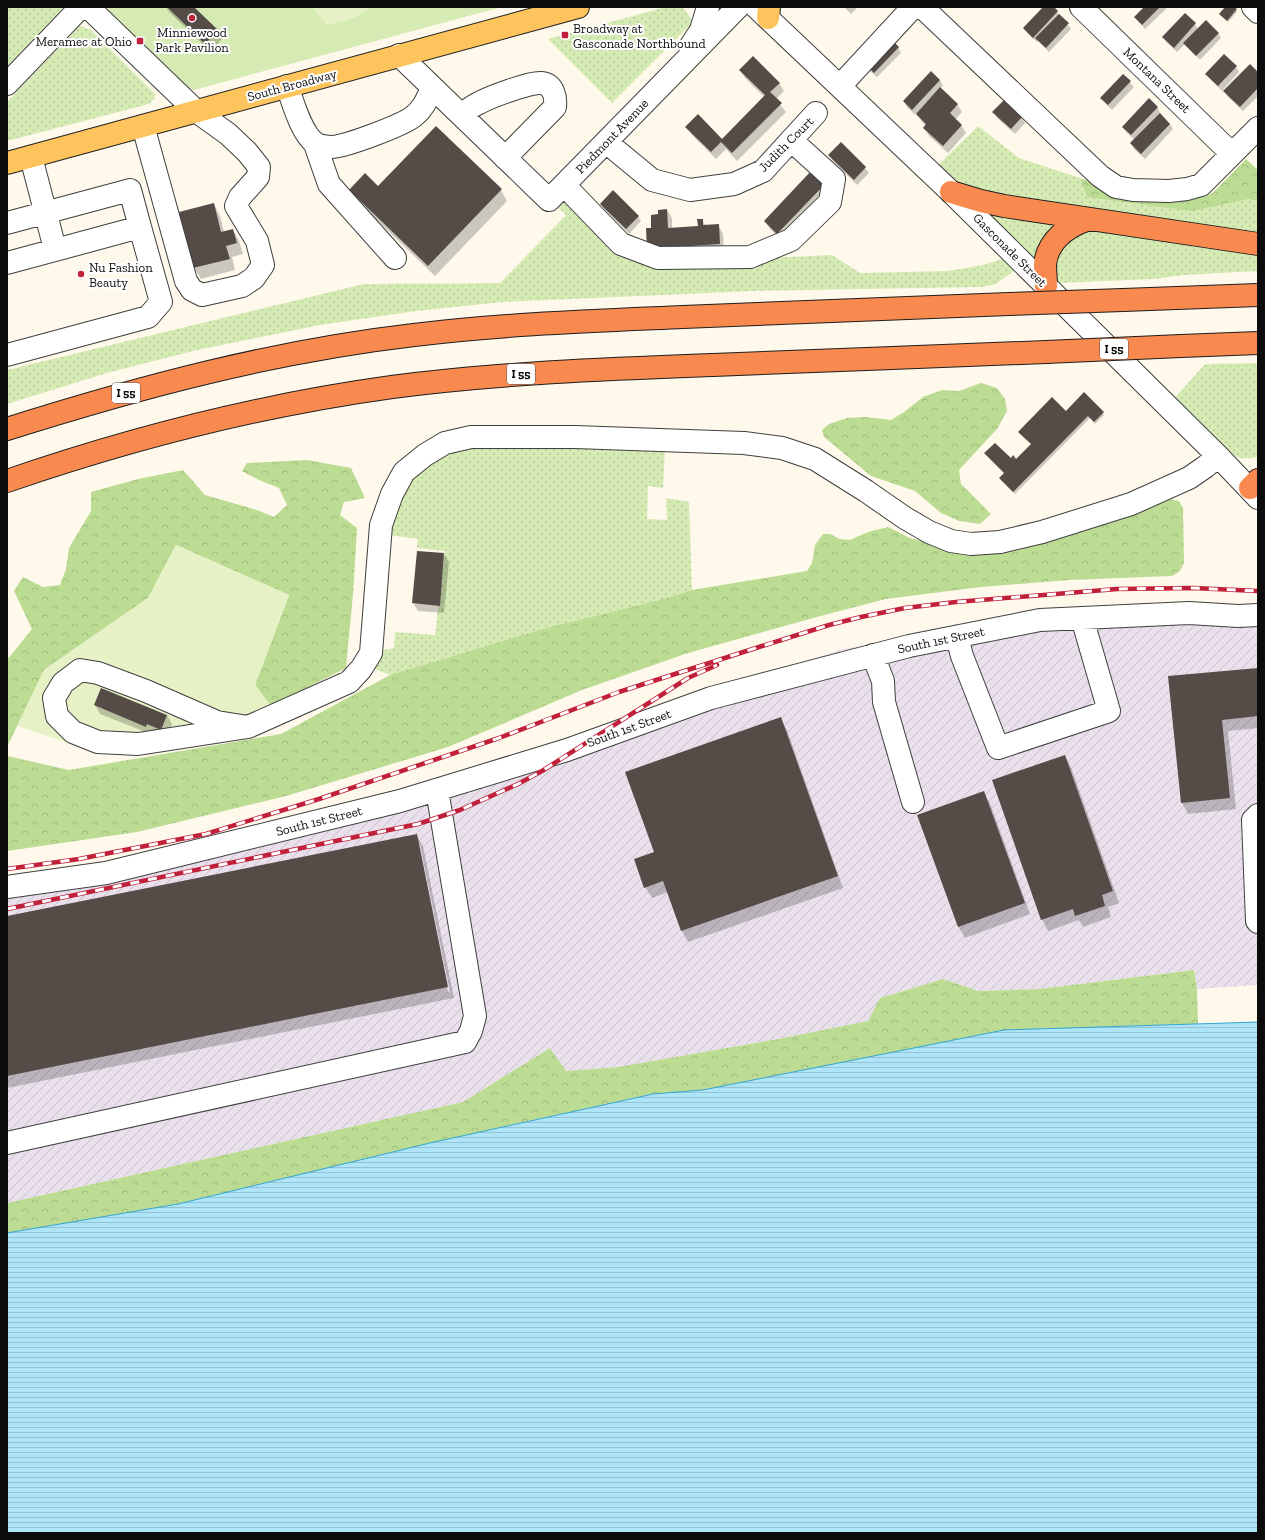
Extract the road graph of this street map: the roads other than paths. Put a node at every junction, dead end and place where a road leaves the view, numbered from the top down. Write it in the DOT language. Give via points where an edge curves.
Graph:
graph roads {
  1 [pos="81,7"];
  2 [pos="88,7"];
  3 [pos="578,7"];
  4 [pos="708,7"];
  5 [pos="738,7"];
  6 [pos="913,7"];
  7 [pos="922,7"];
  8 [pos="1081,7"];
  9 [pos="1253,7"];
  10 [pos="764,11"];
  11 [pos="1258,12"];
  12 [pos="399,55"];
  13 [pos="675,72"];
  14 [pos="7,84"];
  15 [pos="287,86"];
  16 [pos="840,86"];
  17 [pos="432,88"];
  18 [pos="196,111"];
  19 [pos="816,113"];
  20 [pos="461,115"];
  21 [pos="143,126"];
  22 [pos="1258,128"];
  23 [pos="791,140"];
  24 [pos="606,142"];
  25 [pos="316,144"];
  26 [pos="1232,154"];
  27 [pos="31,157"];
  28 [pos="505,158"];
  29 [pos="7,163"];
  30 [pos="951,192"];
  31 [pos="556,193"];
  32 [pos="46,212"];
  33 [pos="1089,219"];
  34 [pos="7,223"];
  35 [pos="140,227"];
  36 [pos="1258,244"];
  37 [pos="55,249"];
  38 [pos="395,258"];
  39 [pos="7,263"];
  40 [pos="1046,286"];
  41 [pos="1258,295"];
  42 [pos="1258,343"];
  43 [pos="7,355"];
  44 [pos="7,429"];
  45 [pos="1218,456"];
  46 [pos="7,481"];
  47 [pos="1255,489"];
  48 [pos="1258,615"];
  49 [pos="1082,618"];
  50 [pos="956,637"];
  51 [pos="873,655"];
  52 [pos="248,727"];
  53 [pos="437,790"];
  54 [pos="913,802"];
  55 [pos="1258,815"];
  56 [pos="7,887"];
  57 [pos="1257,922"];
  58 [pos="7,1142"];
  1 -- 14 [label="street"];
  2 -- 18 [label="street"];
  3 -- 12 [label="main road, South Broadway"];
  4 -- 13 [label="street, Piedmont Avenue" via="701,30"];
  5 -- 13 [label="street, Piedmont Avenue"];
  6 -- 16 [label="street"];
  7 -- 26 [label="street" via="1100,176 1116,187 1133,190 1187,190 1202,185"];
  8 -- 26 [label="street, Montana Street"];
  9 -- 11 [label="street"];
  10 -- 16 [label="street, Gasconade Street"];
  12 -- 15 [label="main road, South Broadway"];
  12 -- 17 [label="street"];
  13 -- 24 [label="street, Piedmont Avenue"];
  15 -- 18 [label="main road, South Broadway"];
  15 -- 25 [label="street" via="306,134"];
  16 -- 30 [label="street, Gasconade Street"];
  17 -- 20 [label="street"];
  17 -- 25 [label="street" via="423,108 398,125 346,145 331,147"];
  18 -- 21 [label="main road, South Broadway"];
  18 -- 21 [label="street" via="228,134 259,166 258,177 240,197 236,206 257,242 263,265 254,278 242,286 202,295 192,290 186,281"];
  19 -- 23 [label="street, Judith Court"];
  20 -- 28 [label="street"];
  20 -- 28 [label="street" via="478,103 530,85 541,83 551,89 556,97 555,107"];
  21 -- 27 [label="main road, South Broadway"];
  22 -- 26 [label="street"];
  23 -- 24 [label="street, Judith Court" via="763,171 734,184 690,190 652,180"];
  23 -- 31 [label="street" via="834,179 830,202 792,240 750,256 658,258 621,244"];
  24 -- 31 [label="street, Piedmont Avenue"];
  25 -- 38 [label="street" via="329,184"];
  27 -- 29 [label="main road, South Broadway"];
  27 -- 32 [label="street"];
  28 -- 31 [label="street"];
  30 -- 33 [label="highway" via="996,204"];
  30 -- 40 [label="street, Gasconade Street"];
  32 -- 34 [label="street"];
  32 -- 35 [label="street" via="130,190"];
  32 -- 37 [label="street"];
  33 -- 36 [label="highway"];
  33 -- 40 [label="highway" via="1068,228 1054,242 1045,263"];
  35 -- 37 [label="street"];
  35 -- 43 [label="street" via="161,302 148,318"];
  37 -- 39 [label="street"];
  40 -- 45 [label="street, Gasconade Street"];
  41 -- 44 [label="highway, I 55, bridge" via="582,322 413,335 329,347 164,382"];
  42 -- 46 [label="highway, I 55, bridge" via="558,371 475,378 308,401 227,417 65,461"];
  45 -- 47 [label="street, Gasconade Street"];
  45 -- 52 [label="street" via="1189,478 1131,504 1042,532 1000,542 971,544 951,541 929,532 815,459 782,448 744,443 575,437 471,437 445,443 404,472 392,494 381,525 371,653 362,669 349,682"];
  48 -- 49 [label="street, South 1st Street" via="1189,613"];
  49 -- 50 [label="street, South 1st Street" via="1040,620"];
  49 -- 50 [label="street" via="1109,711 998,748"];
  50 -- 51 [label="street, South 1st Street"];
  51 -- 53 [label="street, South 1st Street" via="711,698 567,750"];
  51 -- 54 [label="street" via="883,681 884,702"];
  52 -- 52 [label="street" via="138,744 98,742 73,732 57,716 54,698 63,683 80,670 98,673 146,691 218,722"];
  53 -- 56 [label="street, South 1st Street" via="106,873"];
  53 -- 58 [label="street" via="476,1016 465,1042"];
  55 -- 57 [label="street" via="1253,820"];
}
